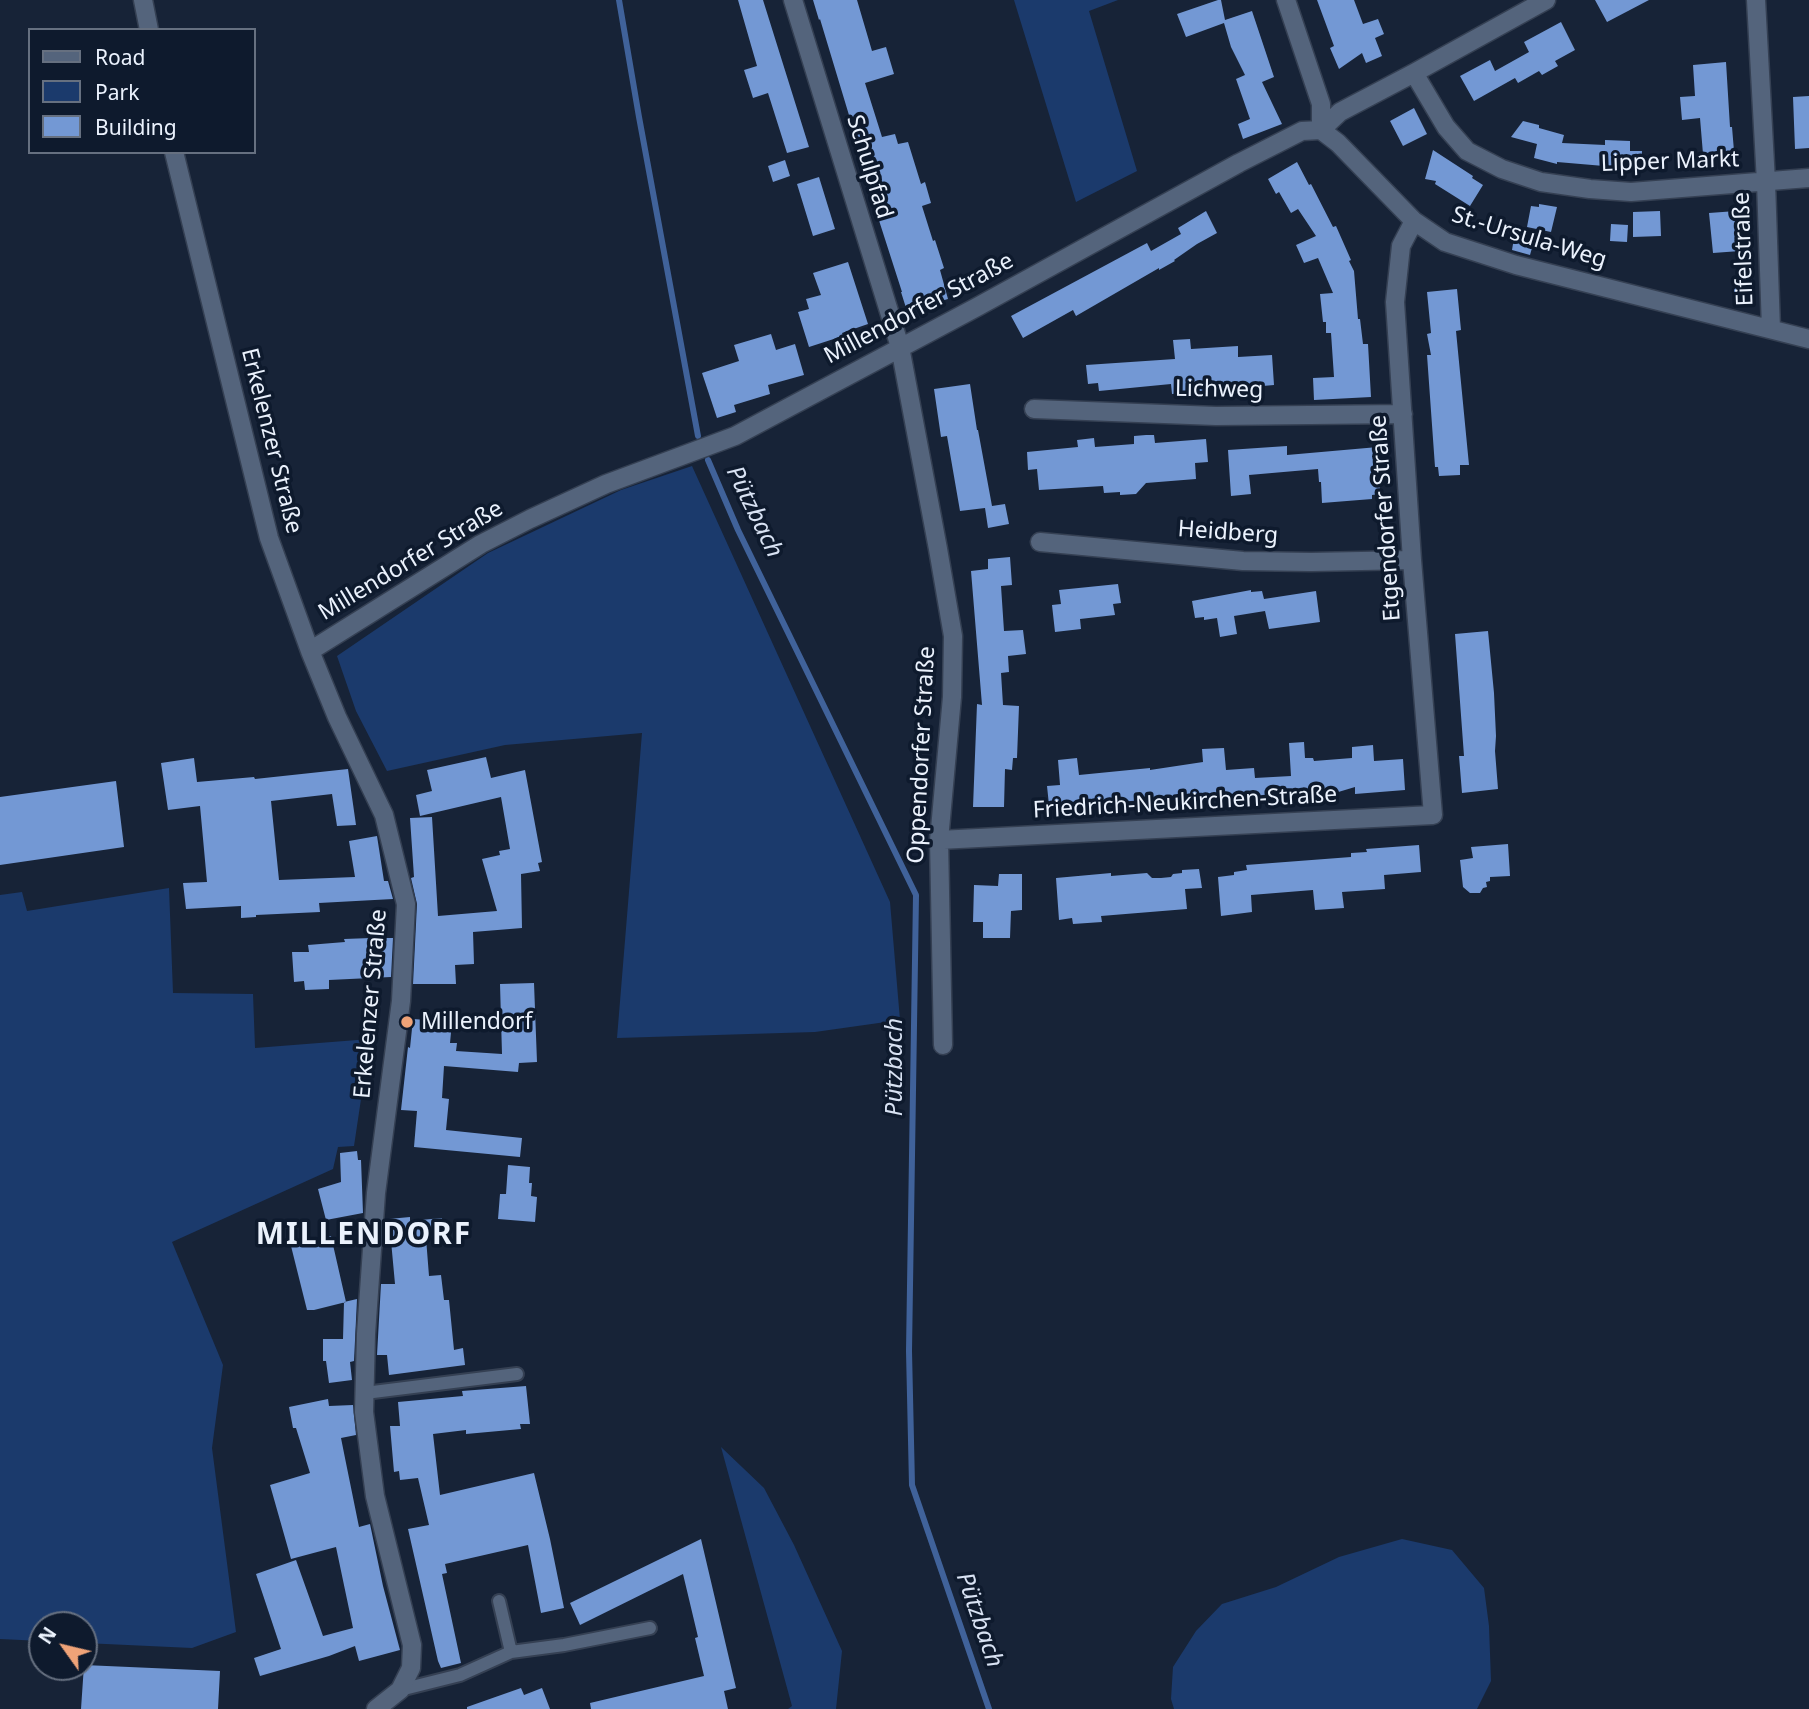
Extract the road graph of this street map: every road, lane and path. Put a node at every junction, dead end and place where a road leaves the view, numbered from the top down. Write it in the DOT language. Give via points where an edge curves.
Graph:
graph roads {
  1 [pos="144,0"];
  2 [pos="793,0"];
  3 [pos="1286,0"];
  4 [pos="1546,0"];
  5 [pos="1756,0"];
  6 [pos="149,28"];
  7 [pos="1414,73"];
  8 [pos="1321,130"];
  9 [pos="174,154"];
  10 [pos="1809,178"];
  11 [pos="1766,182"];
  12 [pos="1414,221"];
  13 [pos="1771,329"];
  14 [pos="1809,339"];
  15 [pos="900,347"];
  16 [pos="1034,409"];
  17 [pos="1403,414"];
  18 [pos="1040,542"];
  19 [pos="1412,560"];
  20 [pos="310,651"];
  21 [pos="1433,815"];
  22 [pos="939,840"];
  23 [pos="943,1045"];
  24 [pos="517,1374"];
  25 [pos="365,1393"];
  26 [pos="499,1601"];
  27 [pos="650,1628"];
  28 [pos="511,1652"];
  29 [pos="400,1690"];
  30 [pos="376,1709"];
  31 [pos="407,1709"];
  1 -- 6 [label="street"];
  2 -- 15 [label="street, Schulpfad"];
  3 -- 8 [label="street" via="1321,104"];
  4 -- 7 [label="street, Millendorfer Straße"];
  5 -- 11 [label="street, Eifelstraße"];
  7 -- 8 [label="street, Millendorfer Straße" via="1340,111"];
  7 -- 11 [label="street, Lipper Markt" via="1446,127 1467,151 1541,182 1631,192"];
  8 -- 12 [label="street, St.-Ursula-Weg"];
  8 -- 15 [label="street, Millendorfer Straße" via="1302,131 1249,158"];
  9 -- 20 [label="street, Erkelenzer Straße" via="269,538"];
  10 -- 11 [label="street, Lipper Markt"];
  11 -- 13 [label="street, Eifelstraße"];
  12 -- 13 [label="street, St.-Ursula-Weg" via="1445,242 1516,265"];
  12 -- 17 [label="street, Etgendorfer Straße" via="1401,246 1395,302"];
  13 -- 14 [label="street, St.-Ursula-Weg"];
  15 -- 20 [label="street, Millendorfer Straße" via="735,436 606,484 481,544"];
  15 -- 22 [label="street, Oppendorfer Straße" via="953,636"];
  16 -- 17 [label="street, Lichweg" via="1216,416"];
  17 -- 19 [label="street, Etgendorfer Straße"];
  18 -- 19 [label="street, Heidberg" via="1243,561"];
  19 -- 21 [label="street, Etgendorfer Straße"];
  20 -- 25 [label="street, Erkelenzer Straße" via="384,814 405,904 401,1001 376,1193"];
  21 -- 22 [label="street, Friedrich-Neukirchen-Straße"];
  22 -- 23 [label="street, Oppendorfer Straße"];
  24 -- 25 [label="lane"];
  25 -- 29 [label="street, Erkelenzer Straße" via="375,1496 412,1645 411,1668"];
  26 -- 28 [label="lane"];
  27 -- 28 [label="lane"];
  28 -- 29 [label="lane" via="460,1675"];
  29 -- 30 [label="street"];
  29 -- 31 [label="street"];
}
